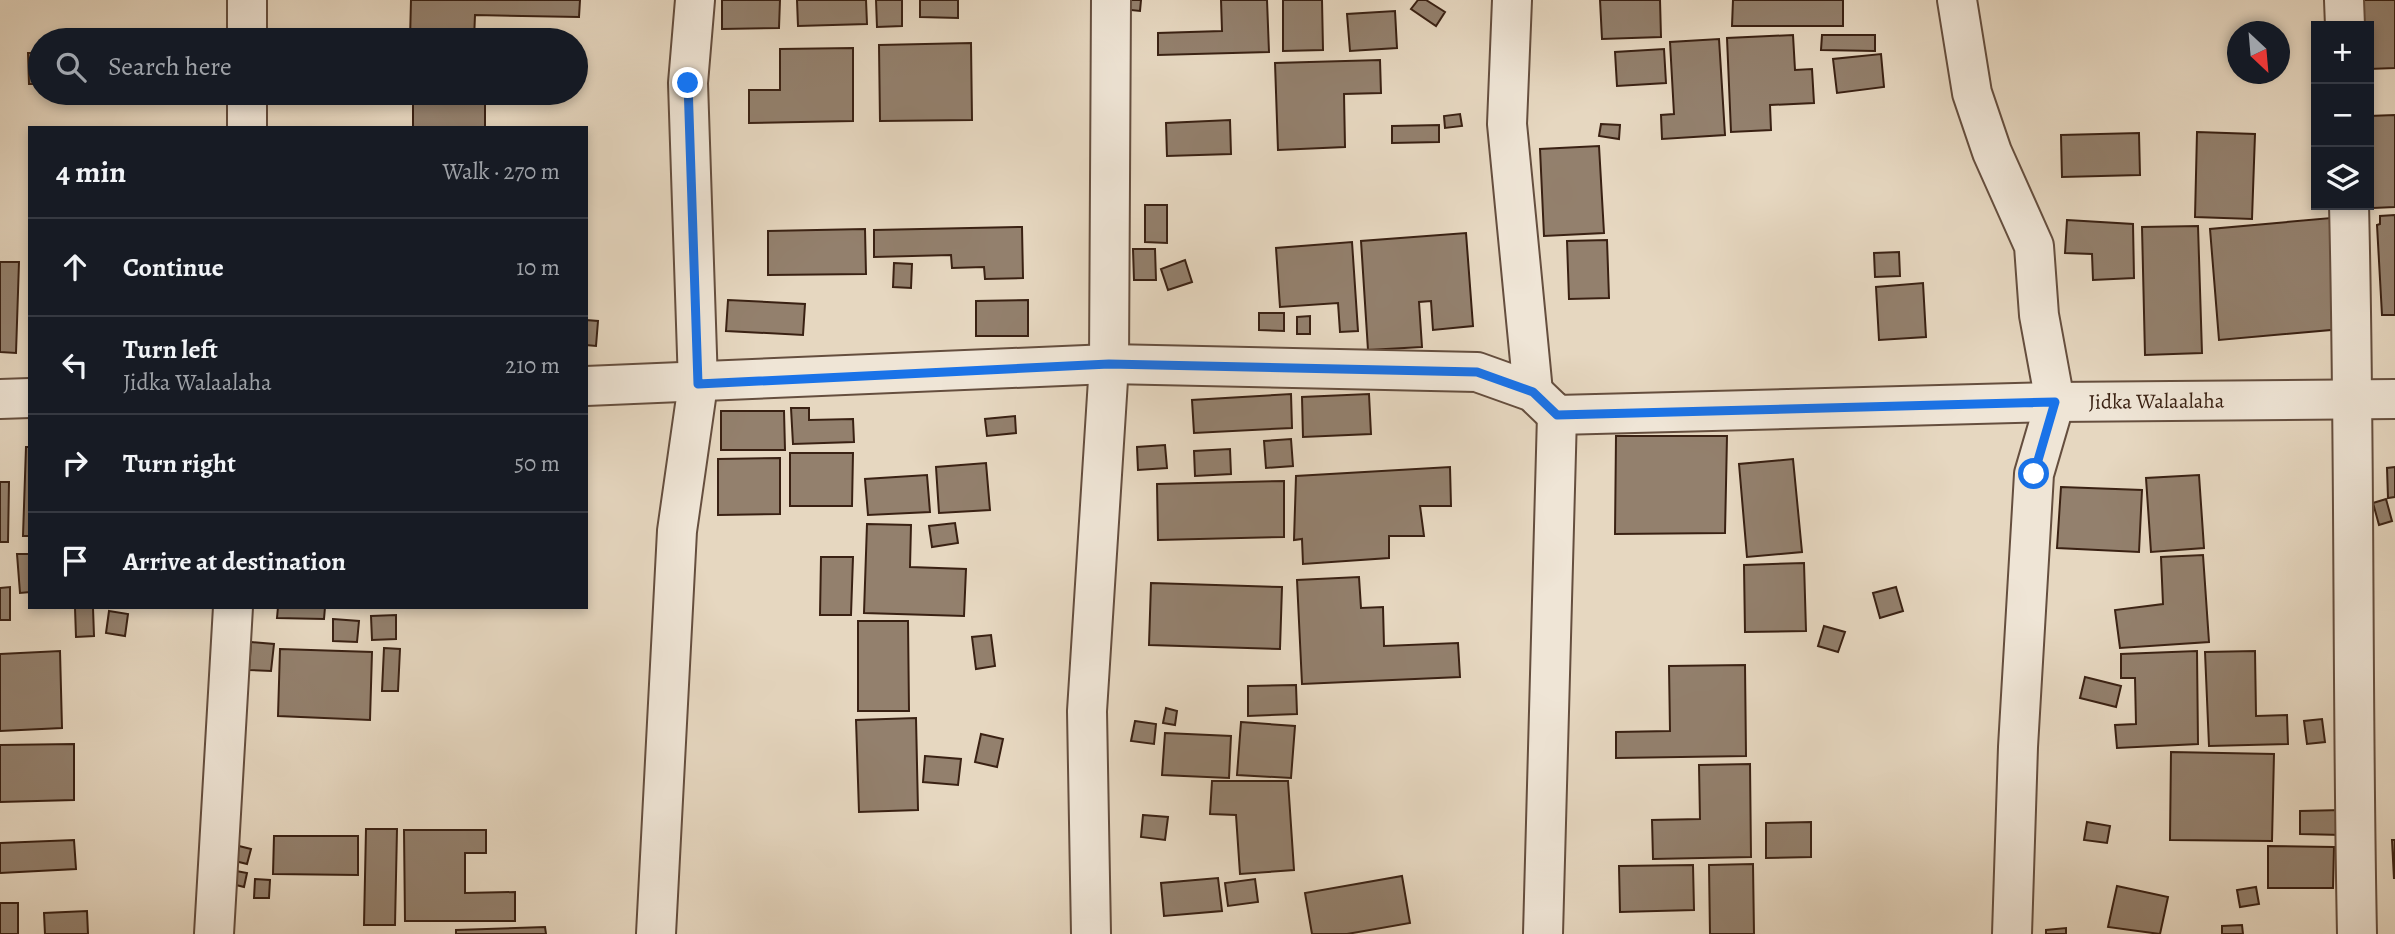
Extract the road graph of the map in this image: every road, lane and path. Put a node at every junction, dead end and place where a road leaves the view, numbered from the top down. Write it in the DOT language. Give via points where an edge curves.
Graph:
graph roads {
  1 [pos="247,0"];
  2 [pos="695,0"];
  3 [pos="1111,0"];
  4 [pos="1512,0"];
  5 [pos="1957,0"];
  6 [pos="2344,0"];
  7 [pos="2345,21"];
  8 [pos="247,28"];
  9 [pos="247,105"];
  10 [pos="247,126"];
  11 [pos="2349,210"];
  12 [pos="1109,364"];
  13 [pos="698,384"];
  14 [pos="588,386"];
  15 [pos="28,398"];
  16 [pos="0,399"];
  17 [pos="2395,399"];
  18 [pos="2354,401"];
  19 [pos="2055,402"];
  20 [pos="1545,403"];
  21 [pos="233,609"];
  22 [pos="214,934"];
  23 [pos="656,934"];
  24 [pos="1091,934"];
  25 [pos="1543,934"];
  26 [pos="2012,934"];
  27 [pos="2357,934"];
  1 -- 8 [label="street"];
  2 -- 13 [label="street" via="688,83"];
  3 -- 12 [label="street"];
  4 -- 20 [label="street" via="1507,124"];
  5 -- 19 [label="street" via="1972,93 1992,152 2034,246 2039,315"];
  6 -- 7 [label="street"];
  9 -- 10 [label="street"];
  11 -- 18 [label="street"];
  12 -- 13 [label="street, Jidka Walaalaha"];
  12 -- 20 [label="street, Jidka Walaalaha" via="1477,372"];
  12 -- 24 [label="street" via="1087,711"];
  13 -- 14 [label="street, Jidka Walaalaha"];
  13 -- 23 [label="street" via="677,531"];
  15 -- 16 [label="street"];
  17 -- 18 [label="street, Jidka Walaalaha"];
  18 -- 19 [label="street, Jidka Walaalaha"];
  18 -- 27 [label="street" via="2352,680"];
  19 -- 20 [label="street, Jidka Walaalaha"];
  19 -- 26 [label="street" via="2034,474"];
  20 -- 25 [label="street"];
  21 -- 22 [label="street"];
}
